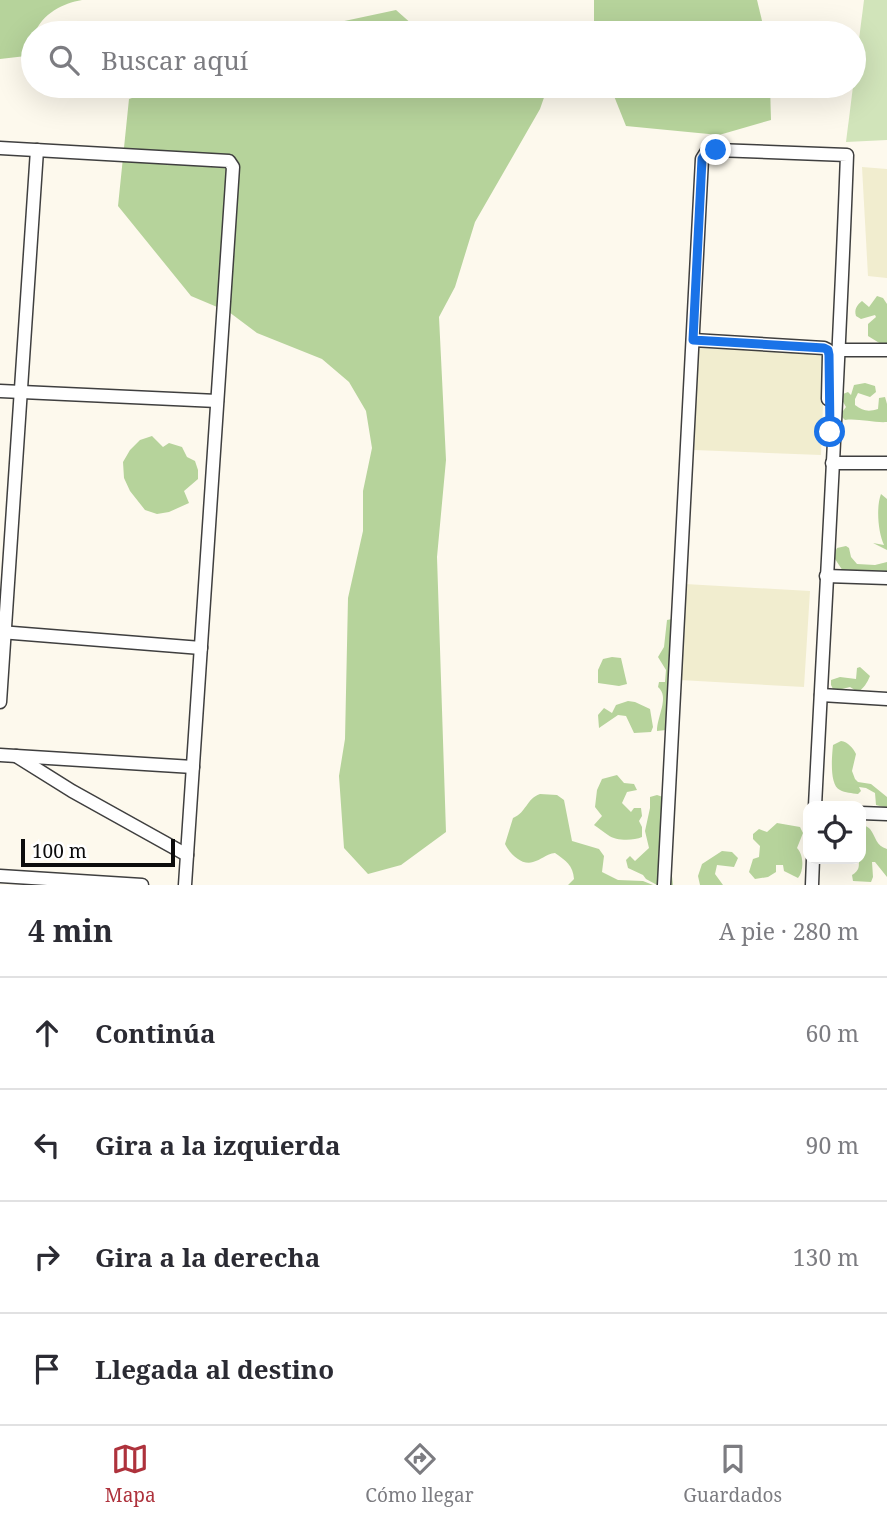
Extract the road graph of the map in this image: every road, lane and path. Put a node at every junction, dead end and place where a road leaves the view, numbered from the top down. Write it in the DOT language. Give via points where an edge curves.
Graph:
graph roads {
  1 [pos="0,148"];
  2 [pos="37,150"];
  3 [pos="693,340"];
  4 [pos="839,349"];
  5 [pos="887,350"];
  6 [pos="0,391"];
  7 [pos="21,392"];
  8 [pos="218,401"];
  9 [pos="834,436"];
  10 [pos="832,463"];
  11 [pos="887,463"];
  12 [pos="826,576"];
  13 [pos="887,578"];
  14 [pos="2,632"];
  15 [pos="201,648"];
  16 [pos="821,695"];
  17 [pos="887,699"];
  18 [pos="0,702"];
  19 [pos="0,755"];
  20 [pos="16,756"];
  21 [pos="193,767"];
  22 [pos="815,801"];
  23 [pos="866,813"];
  24 [pos="887,814"];
  25 [pos="187,855"];
  26 [pos="813,864"];
  27 [pos="0,876"];
  28 [pos="136,885"];
  29 [pos="142,885"];
  30 [pos="185,885"];
  31 [pos="664,885"];
  32 [pos="811,885"];
  1 -- 2 [label="street"];
  2 -- 7 [label="street"];
  2 -- 8 [label="street" via="229,162 233,167"];
  3 -- 4 [label="street" via="702,159 707,151 847,155"];
  3 -- 9 [label="street" via="828,350 828,428"];
  3 -- 31 [label="street"];
  4 -- 5 [label="street"];
  4 -- 9 [label="street"];
  6 -- 7 [label="street"];
  7 -- 8 [label="street"];
  7 -- 14 [label="street"];
  8 -- 15 [label="street"];
  9 -- 10 [label="street"];
  10 -- 11 [label="street"];
  10 -- 12 [label="street"];
  12 -- 13 [label="street"];
  12 -- 16 [label="street"];
  14 -- 15 [label="street"];
  14 -- 18 [label="street"];
  15 -- 21 [label="street"];
  16 -- 17 [label="street"];
  16 -- 22 [label="street"];
  19 -- 20 [label="street"];
  20 -- 21 [label="street"];
  20 -- 25 [label="street"];
  21 -- 25 [label="street"];
  23 -- 24 [label="street"];
  25 -- 30 [label="street"];
  26 -- 32 [label="street"];
  27 -- 28 [label="street"];
  28 -- 29 [label="street"];
}
